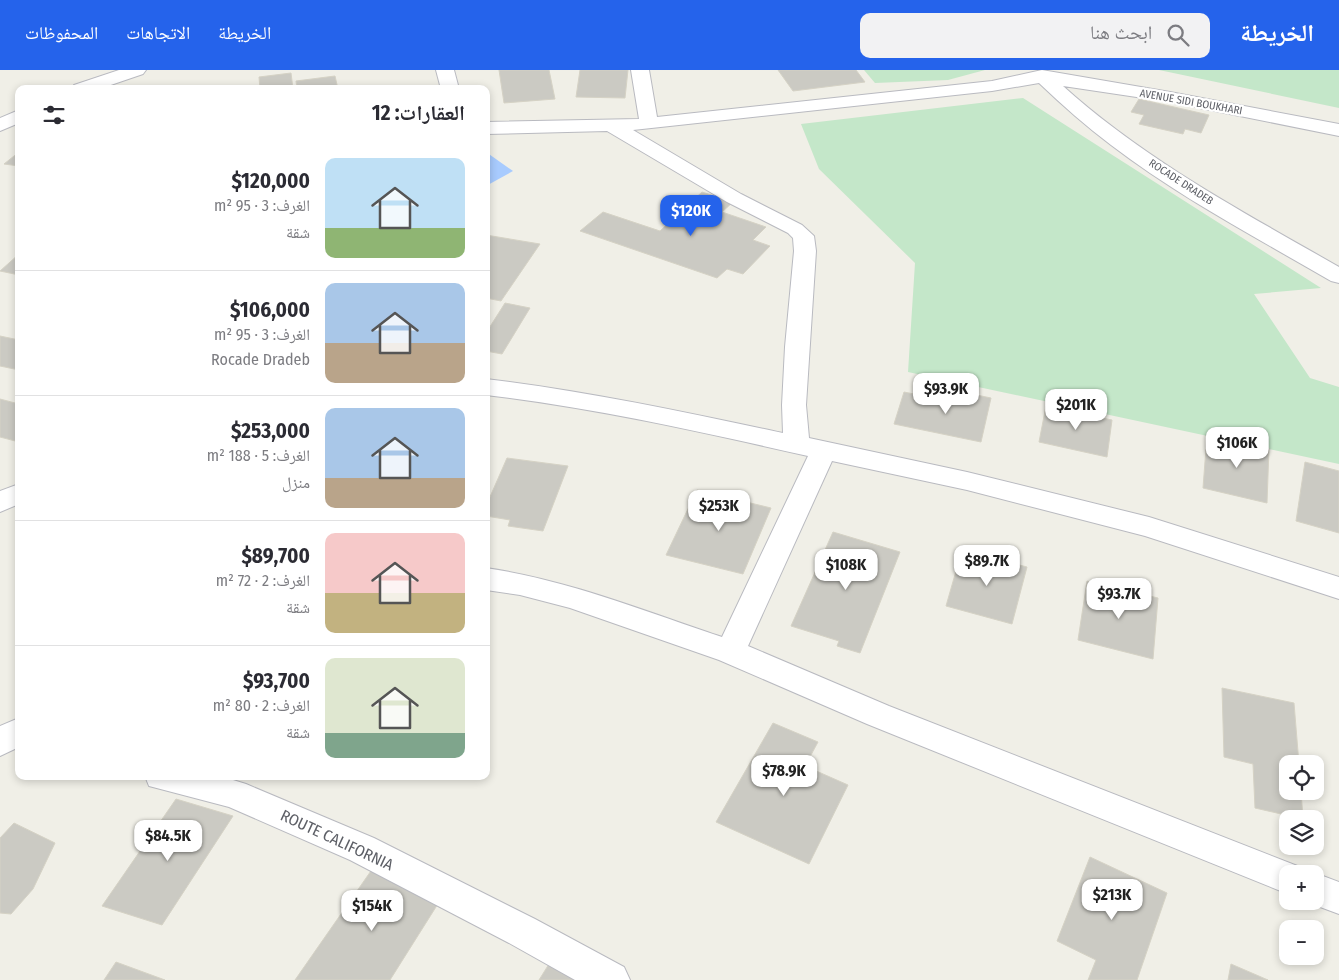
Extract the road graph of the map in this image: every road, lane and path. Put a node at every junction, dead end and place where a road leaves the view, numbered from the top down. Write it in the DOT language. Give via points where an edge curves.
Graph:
graph roads {
  1 [pos="76,70"];
  2 [pos="137,70"];
  3 [pos="445,70"];
  4 [pos="640,70"];
  5 [pos="1040,73"];
  6 [pos="84,85"];
  7 [pos="94,85"];
  8 [pos="449,85"];
  9 [pos="15,118"];
  10 [pos="649,124"];
  11 [pos="0,125"];
  12 [pos="613,126"];
  13 [pos="490,128"];
  14 [pos="1339,130"];
  15 [pos="1339,276"];
  16 [pos="490,387"];
  17 [pos="796,443"];
  18 [pos="824,450"];
  19 [pos="15,495"];
  20 [pos="0,502"];
  21 [pos="490,580"];
  22 [pos="1339,588"];
  23 [pos="730,652"];
  24 [pos="15,733"];
  25 [pos="0,742"];
  26 [pos="15,746"];
  27 [pos="177,780"];
  28 [pos="1279,874"];
  29 [pos="1324,892"];
  30 [pos="1339,898"];
  31 [pos="611,980"];
  1 -- 6 [label="street"];
  2 -- 7 [label="street"];
  3 -- 8 [label="street"];
  4 -- 10 [label="street"];
  5 -- 10 [label="street, AVENUE SIDI BOUKHARI" via="992,86"];
  5 -- 14 [label="street, AVENUE SIDI BOUKHARI"];
  5 -- 15 [label="street, ROCADE DRADEB" via="1080,111 1120,142 1200,196"];
  9 -- 11 [label="street"];
  10 -- 12 [label="street, AVENUE SIDI BOUKHARI"];
  12 -- 13 [label="street, AVENUE SIDI BOUKHARI"];
  12 -- 17 [label="street" via="803,236 805,251 794,405"];
  16 -- 17 [label="street" via="665,416"];
  17 -- 18 [label="street"];
  18 -- 22 [label="street" via="967,481 1148,528"];
  18 -- 23 [label="street"];
  19 -- 20 [label="street"];
  21 -- 23 [label="street" via="574,598"];
  23 -- 28 [label="street" via="878,715"];
  24 -- 25 [label="street"];
  25 -- 26 [label="street"];
  27 -- 31 [label="street, ROUTE CALIFORNIA" via="234,794 362,849"];
  29 -- 30 [label="street"];
}
